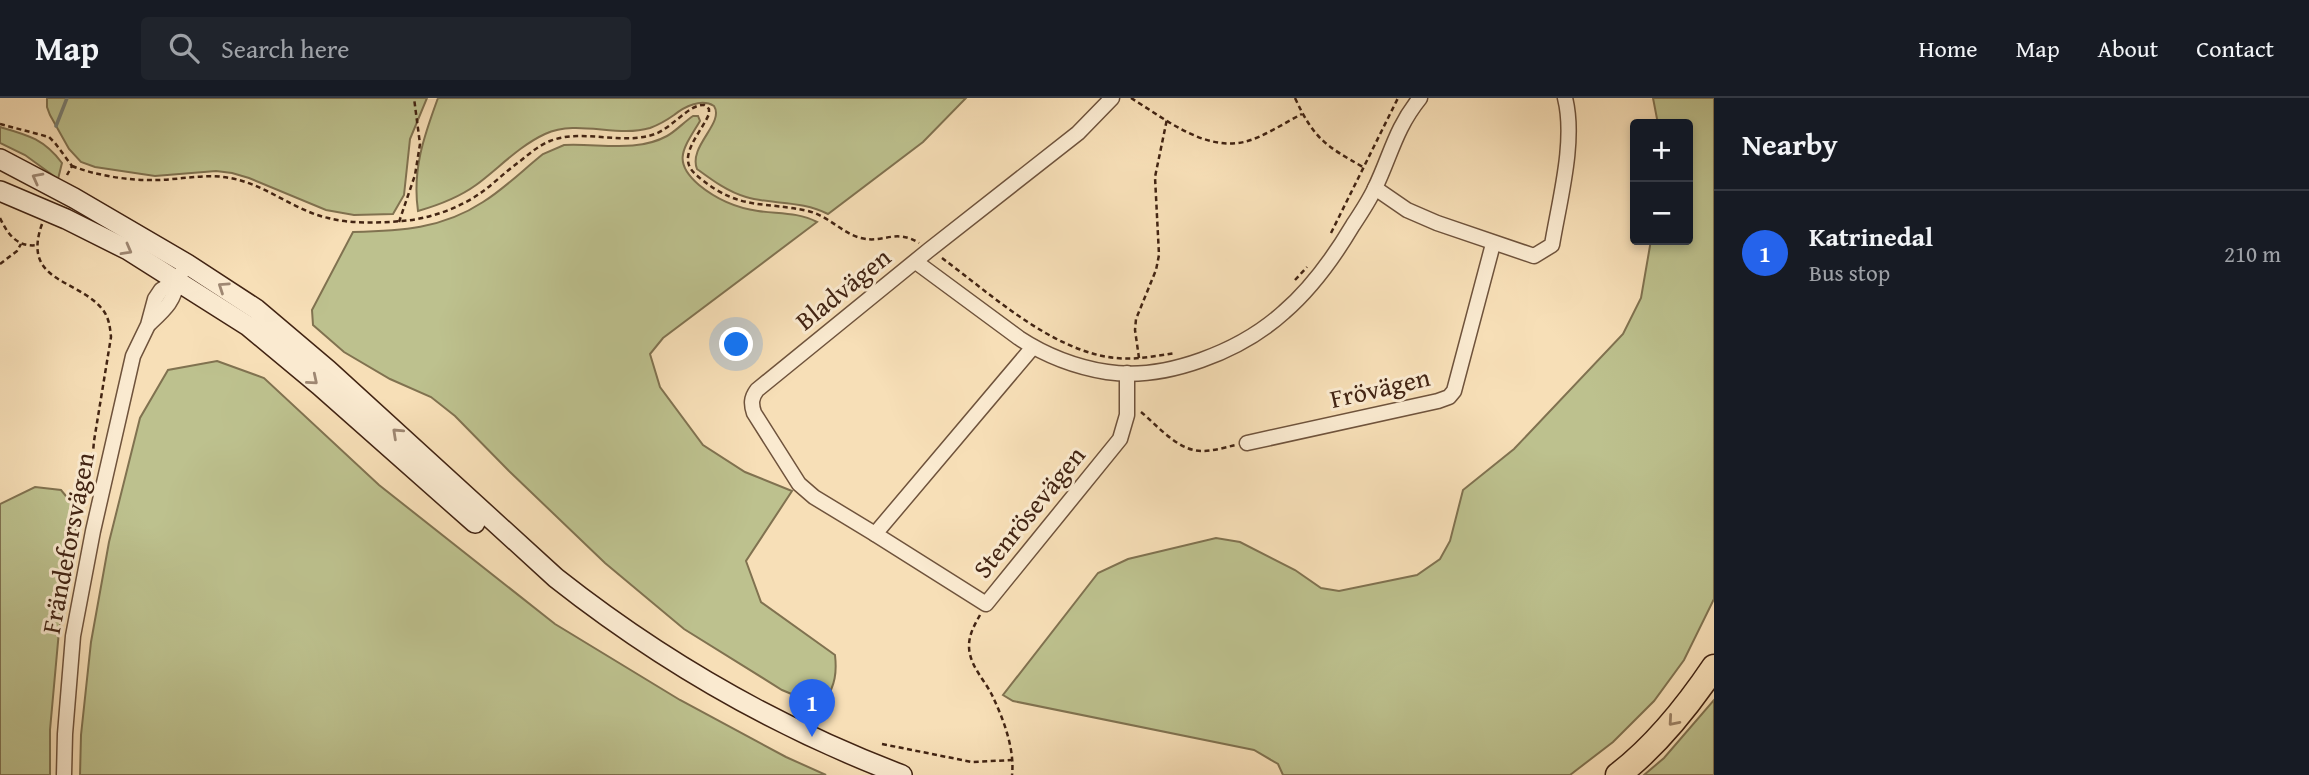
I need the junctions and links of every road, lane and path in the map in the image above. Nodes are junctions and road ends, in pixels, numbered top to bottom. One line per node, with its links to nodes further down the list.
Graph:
1 (414, 98): 19 (path)
2 (1112, 98): 24 (street, Bladvägen)
3 (1131, 98): 9 (path)
4 (1295, 98): 8 (path)
5 (1398, 98): 13 (path)
6 (1420, 98): 15 (street)
7 (1565, 98): 22 (street)
8 (1303, 114): 9 (path); 13 (path)
9 (1167, 119): 32 (path)
10 (0, 124): 12 (path)
11 (0, 159): 28 (main road, one-way to 11)
12 (72, 166): 14 (path); 19 (path)
13 (1363, 167): 20 (path)
14 (63, 183)
15 (1375, 188): 22 (street); 32 (street)
16 (0, 191): 28 (main road, one-way to 28)
17 (0, 218): 21 (path)
18 (43, 222): 23 (path)
19 (399, 222): 24 (path)
20 (1330, 235)
21 (21, 244): 23 (path); 27 (path)
22 (1493, 244): 34 (street, Frövägen)
23 (38, 245): 35 (path)
24 (929, 250): 26 (street, Bladvägen); 32 (path)
25 (1314, 259): 29 (path)
26 (916, 262): 30 (street); 36 (street, Bladvägen)
27 (0, 264)
28 (182, 272): 41 (street, Frändeforsvägen); 42 (main road)
29 (1294, 282)
30 (1033, 347): 32 (street); 36 (street)
31 (1178, 352): 32 (path)
32 (1135, 368): 33 (street, Stenrösevägen)
33 (1128, 402): 34 (path); 37 (street, Stenrösevägen)
34 (1247, 443)
35 (91, 478)
36 (875, 534): 37 (street, Stenrösevägen)
37 (986, 604): 40 (path)
38 (1714, 667): 44 (highway, one-way to 44)
39 (882, 744): 40 (path)
40 (1012, 760): 43 (path)
41 (64, 775)
42 (902, 775)
43 (1012, 775)
44 (1618, 775)

